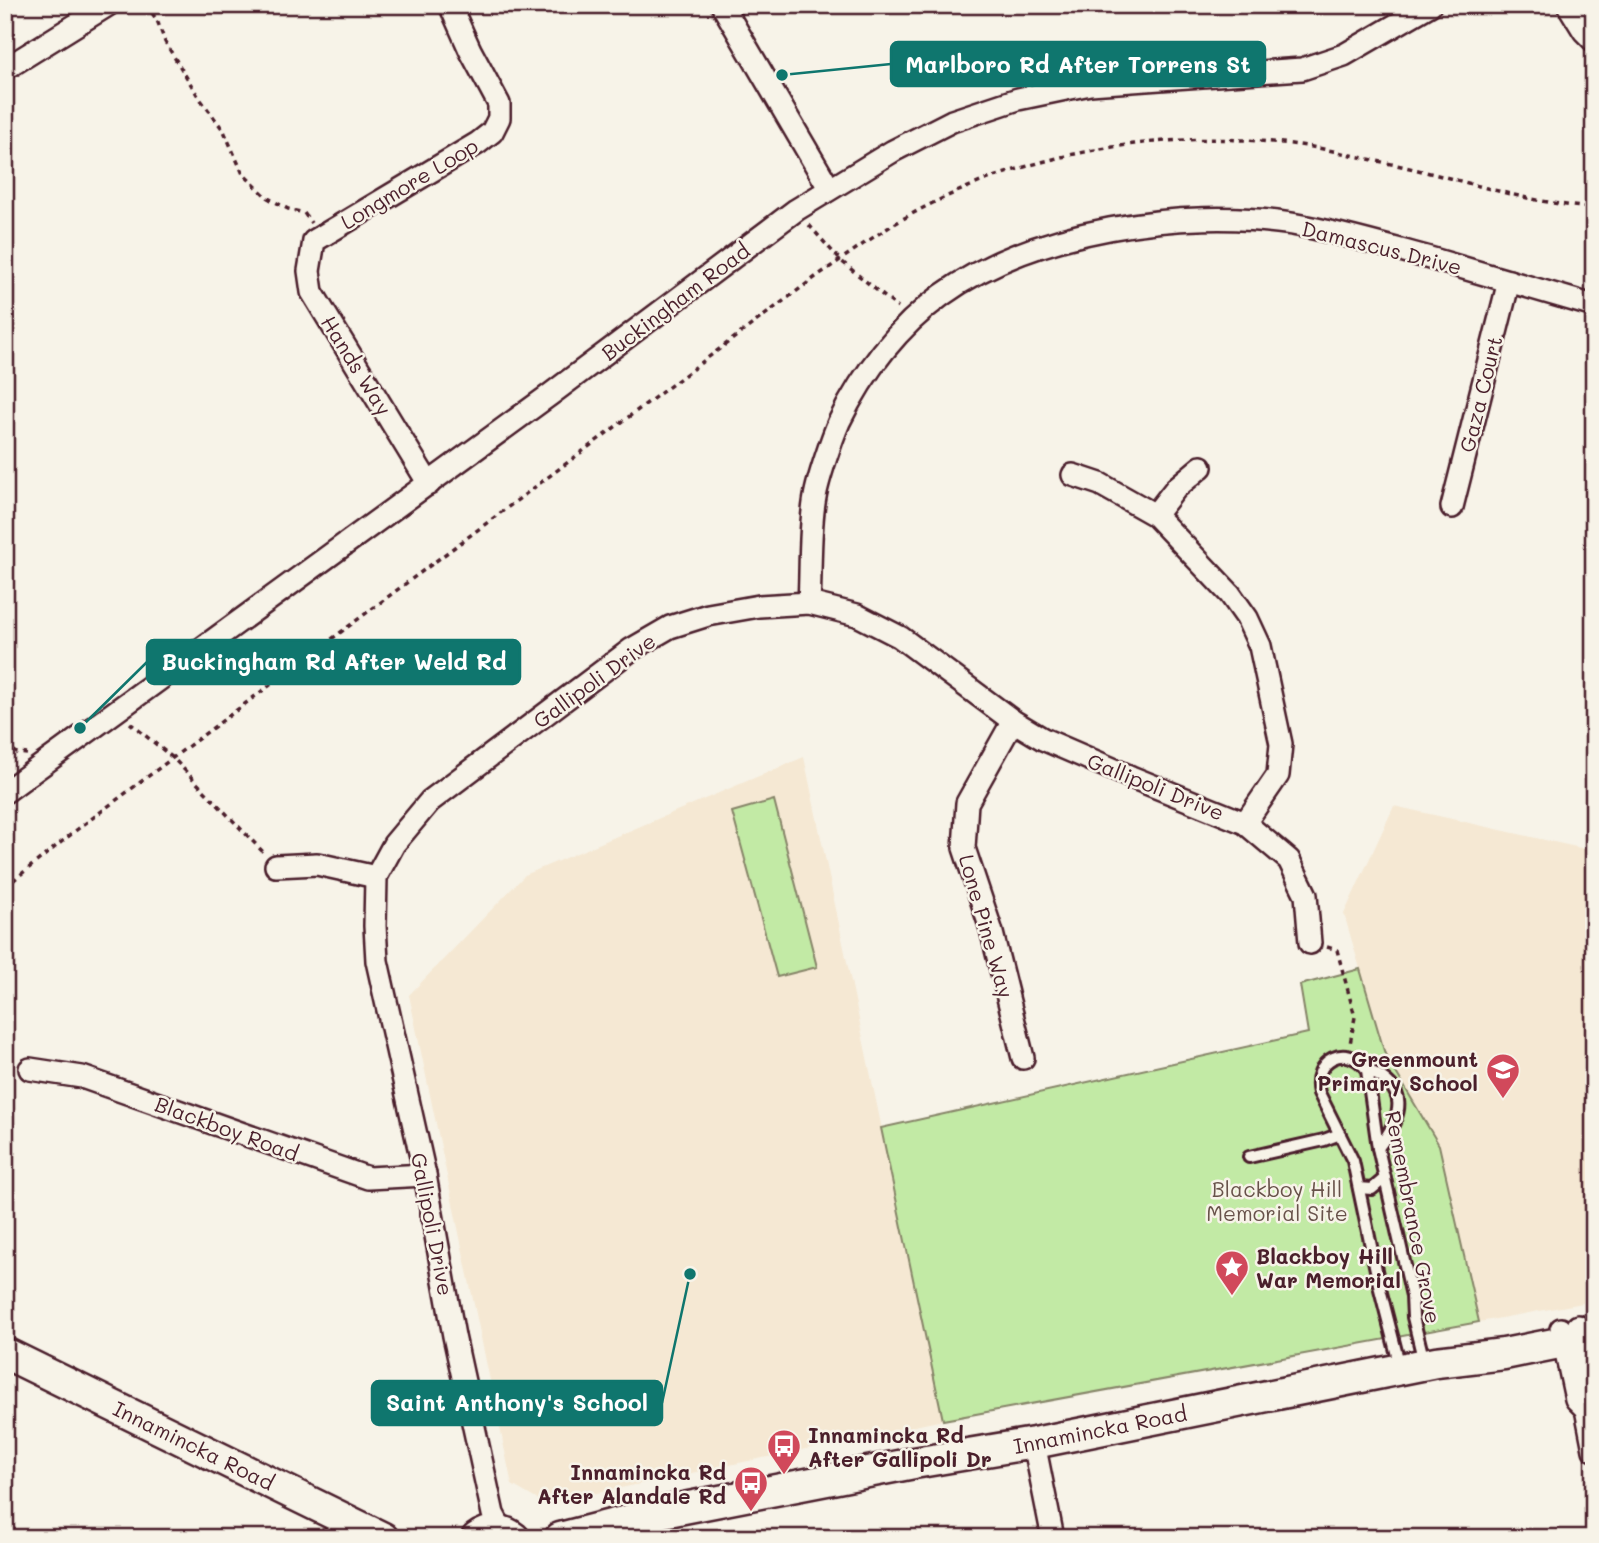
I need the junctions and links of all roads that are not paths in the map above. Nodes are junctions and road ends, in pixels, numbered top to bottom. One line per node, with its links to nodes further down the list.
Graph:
1 (108, 5): 7 (street)
2 (450, 5): 9 (street, Longmore Loop)
3 (722, 5): 8 (street)
4 (1430, 5): 8 (street, Buckingham Road)
5 (1568, 5): 6 (street)
6 (1594, 41)
7 (5, 69)
8 (829, 188): 14 (street, Buckingham Road)
9 (314, 229): 14 (street, Hands Way)
10 (1509, 281): 11 (street, Damascus Drive); 15 (street, Gaza Court); 17 (street, Damascus Drive)
11 (1594, 306)
12 (1201, 467): 16 (street)
13 (1073, 475): 16 (street)
14 (429, 484): 19 (street, Buckingham Road)
15 (1452, 508)
16 (1155, 515): 20 (street)
17 (809, 603): 18 (street, Gallipoli Drive); 22 (street, Gallipoli Drive)
18 (1013, 721): 20 (street, Gallipoli Drive); 24 (street, Lone Pine Way)
19 (8, 783)
20 (1245, 822): 23 (street, Gallipoli Drive)
21 (276, 866): 22 (street)
22 (376, 877): 30 (street, Gallipoli Drive)
23 (1310, 943)
24 (1023, 1058)
25 (30, 1069): 30 (street, Blackboy Road)
26 (1367, 1070): 27 (lane, Remembrance Grove); 28 (lane, Remembrance Grove); 28 (lane)
27 (1340, 1134): 29 (lane); 32 (lane, Remembrance Grove)
28 (1378, 1148): 31 (lane, Remembrance Grove)
29 (1249, 1157)
30 (425, 1175): 39 (street, Gallipoli Drive)
31 (1385, 1178): 32 (lane); 35 (lane, Remembrance Grove)
32 (1359, 1188): 35 (lane, Remembrance Grove)
33 (1578, 1332): 35 (main road, Innamincka Road); 37 (street)
34 (5, 1353): 40 (main road, Innamincka Road)
35 (1420, 1365): 36 (main road, Innamincka Road)
36 (1034, 1443): 38 (main road, Innamincka Road); 42 (street)
37 (1594, 1450)
38 (589, 1532): 41 (main road, Innamincka Road)
39 (493, 1536)
40 (383, 1538)
41 (559, 1538)
42 (1053, 1538)

